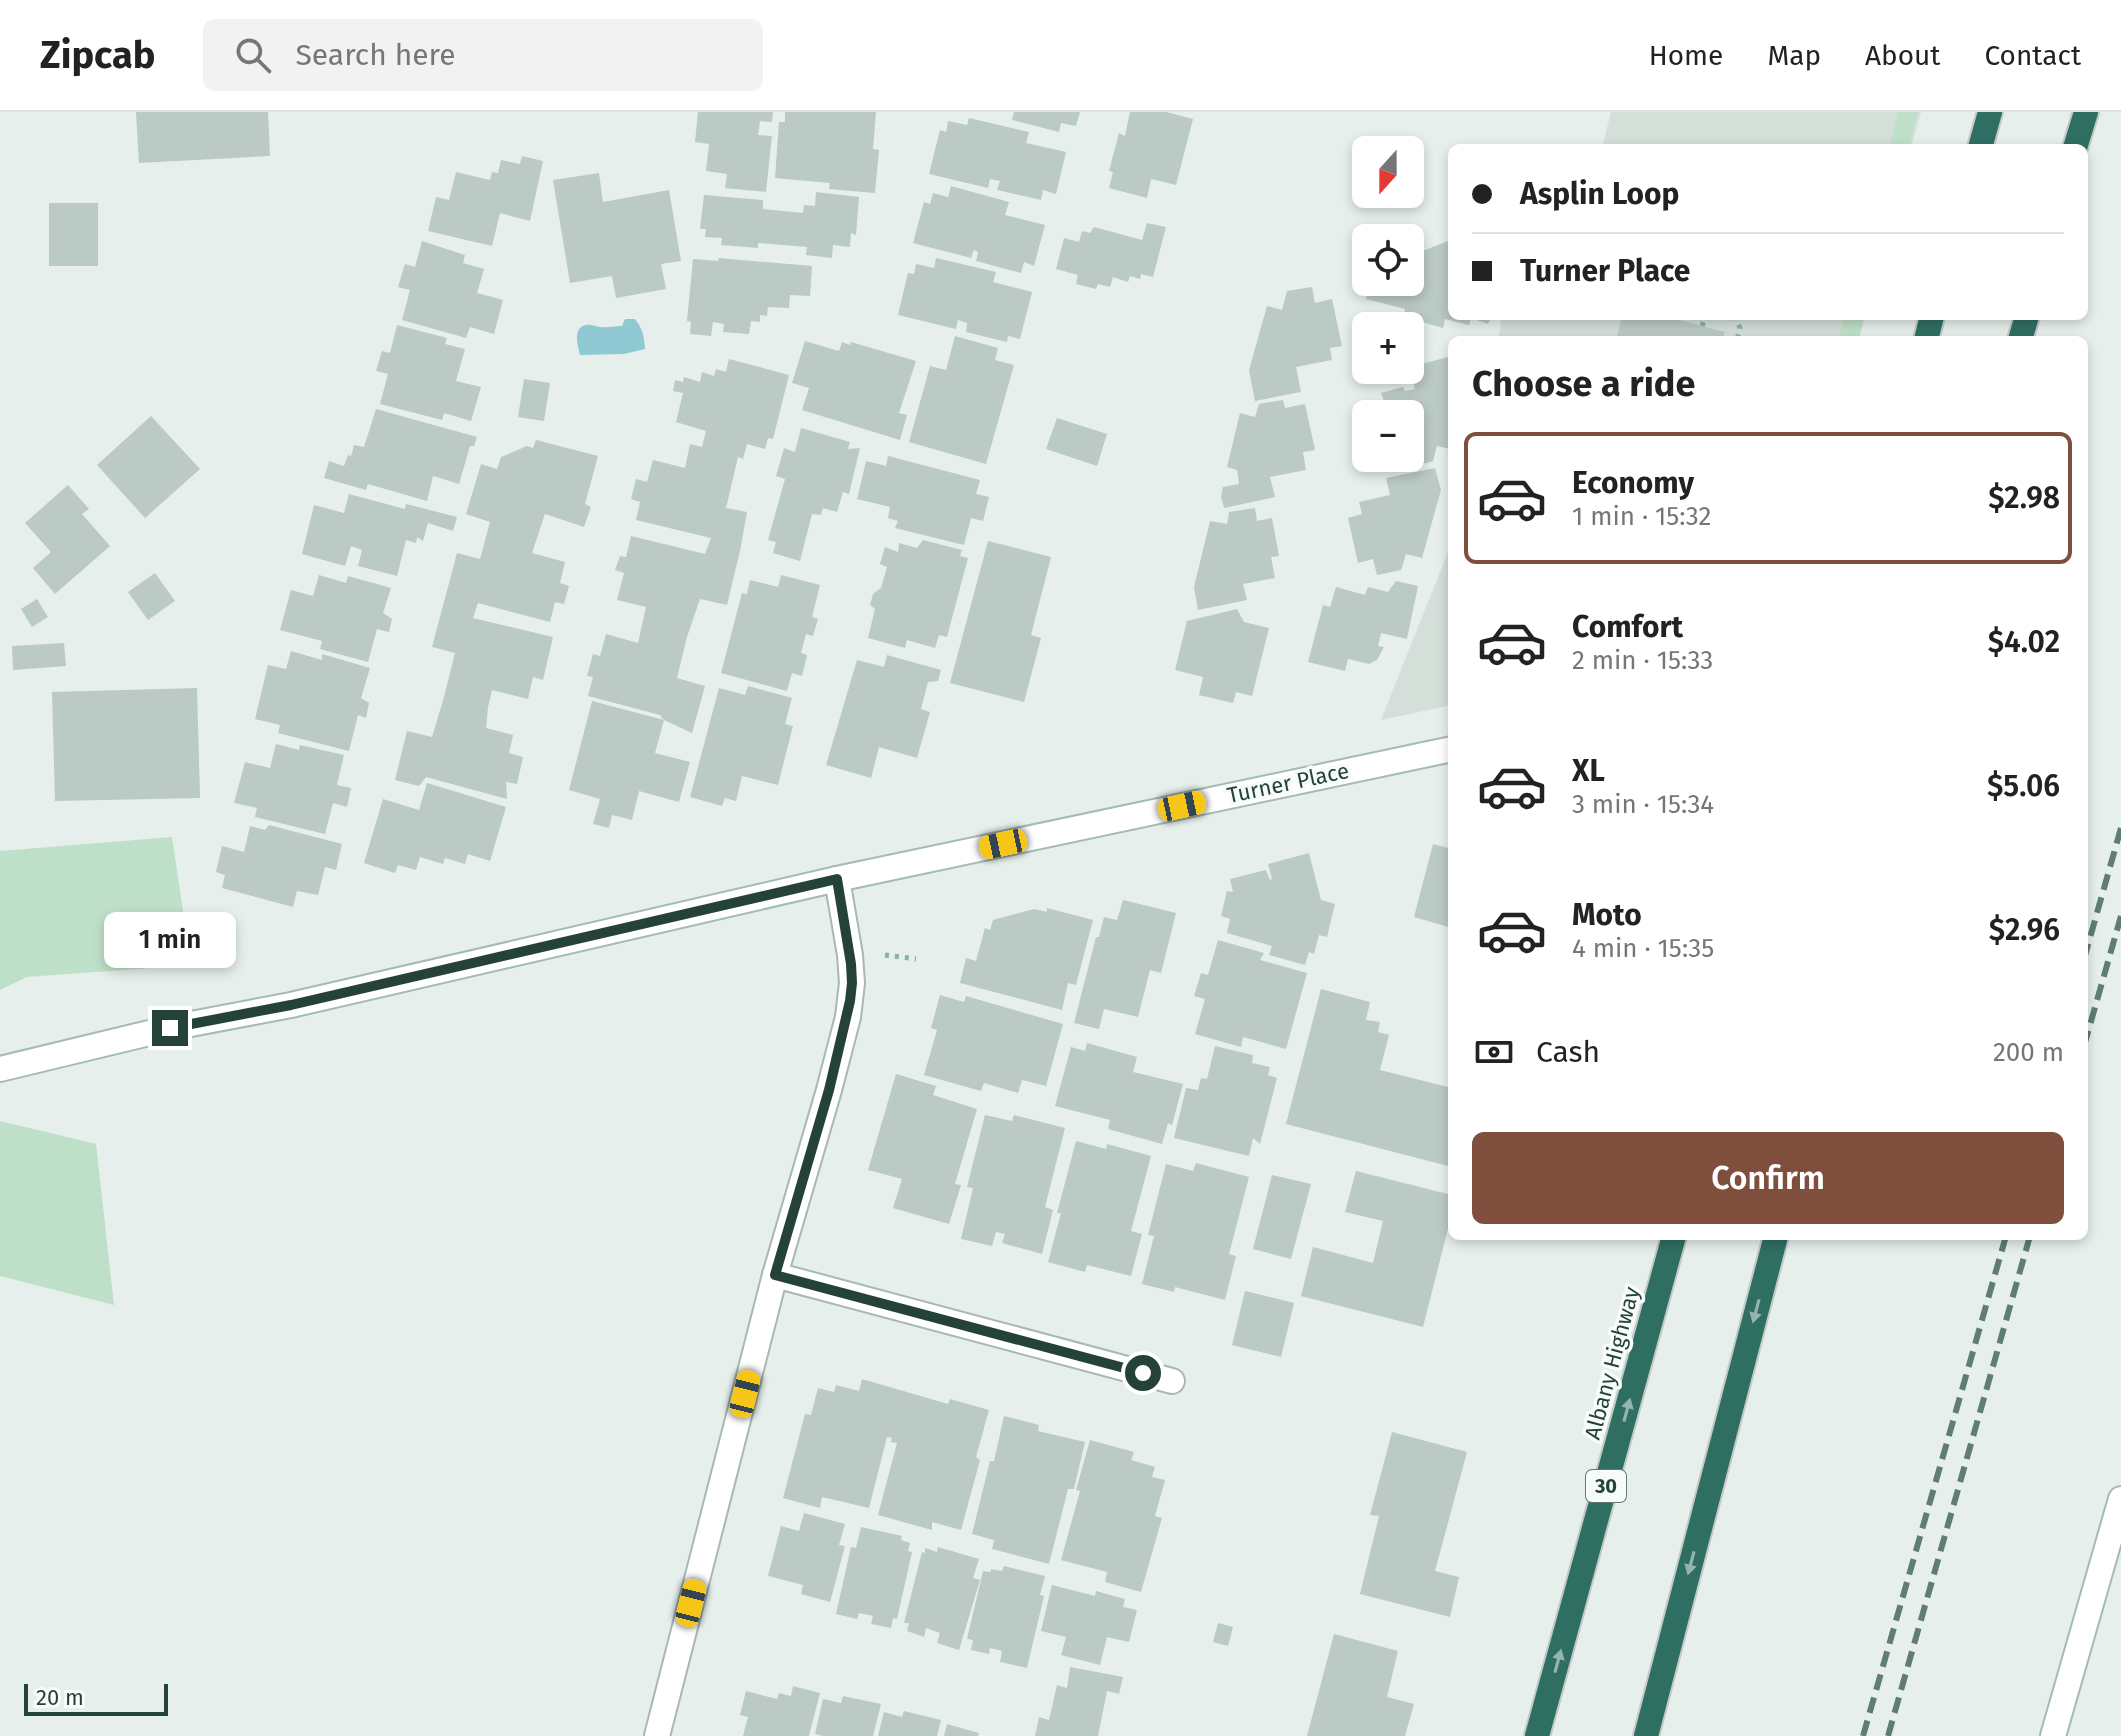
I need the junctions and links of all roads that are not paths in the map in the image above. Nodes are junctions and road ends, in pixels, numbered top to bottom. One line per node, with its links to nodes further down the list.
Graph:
1 (1990, 112): 3 (highway)
2 (2086, 112): 4 (highway)
3 (1981, 144)
4 (2076, 144)
5 (1448, 750): 6 (street, Turner Place)
6 (837, 879): 7 (street, Turner Place); 10 (street)
7 (0, 1069)
8 (1673, 1240): 14 (highway, Albany Highway / 30, one-way to 8)
9 (1775, 1240): 15 (highway, one-way to 15)
10 (775, 1275): 11 (street); 13 (street)
11 (1172, 1381)
12 (2121, 1499): 16 (street)
13 (657, 1736)
14 (1537, 1736)
15 (1646, 1736)
16 (2053, 1736)

